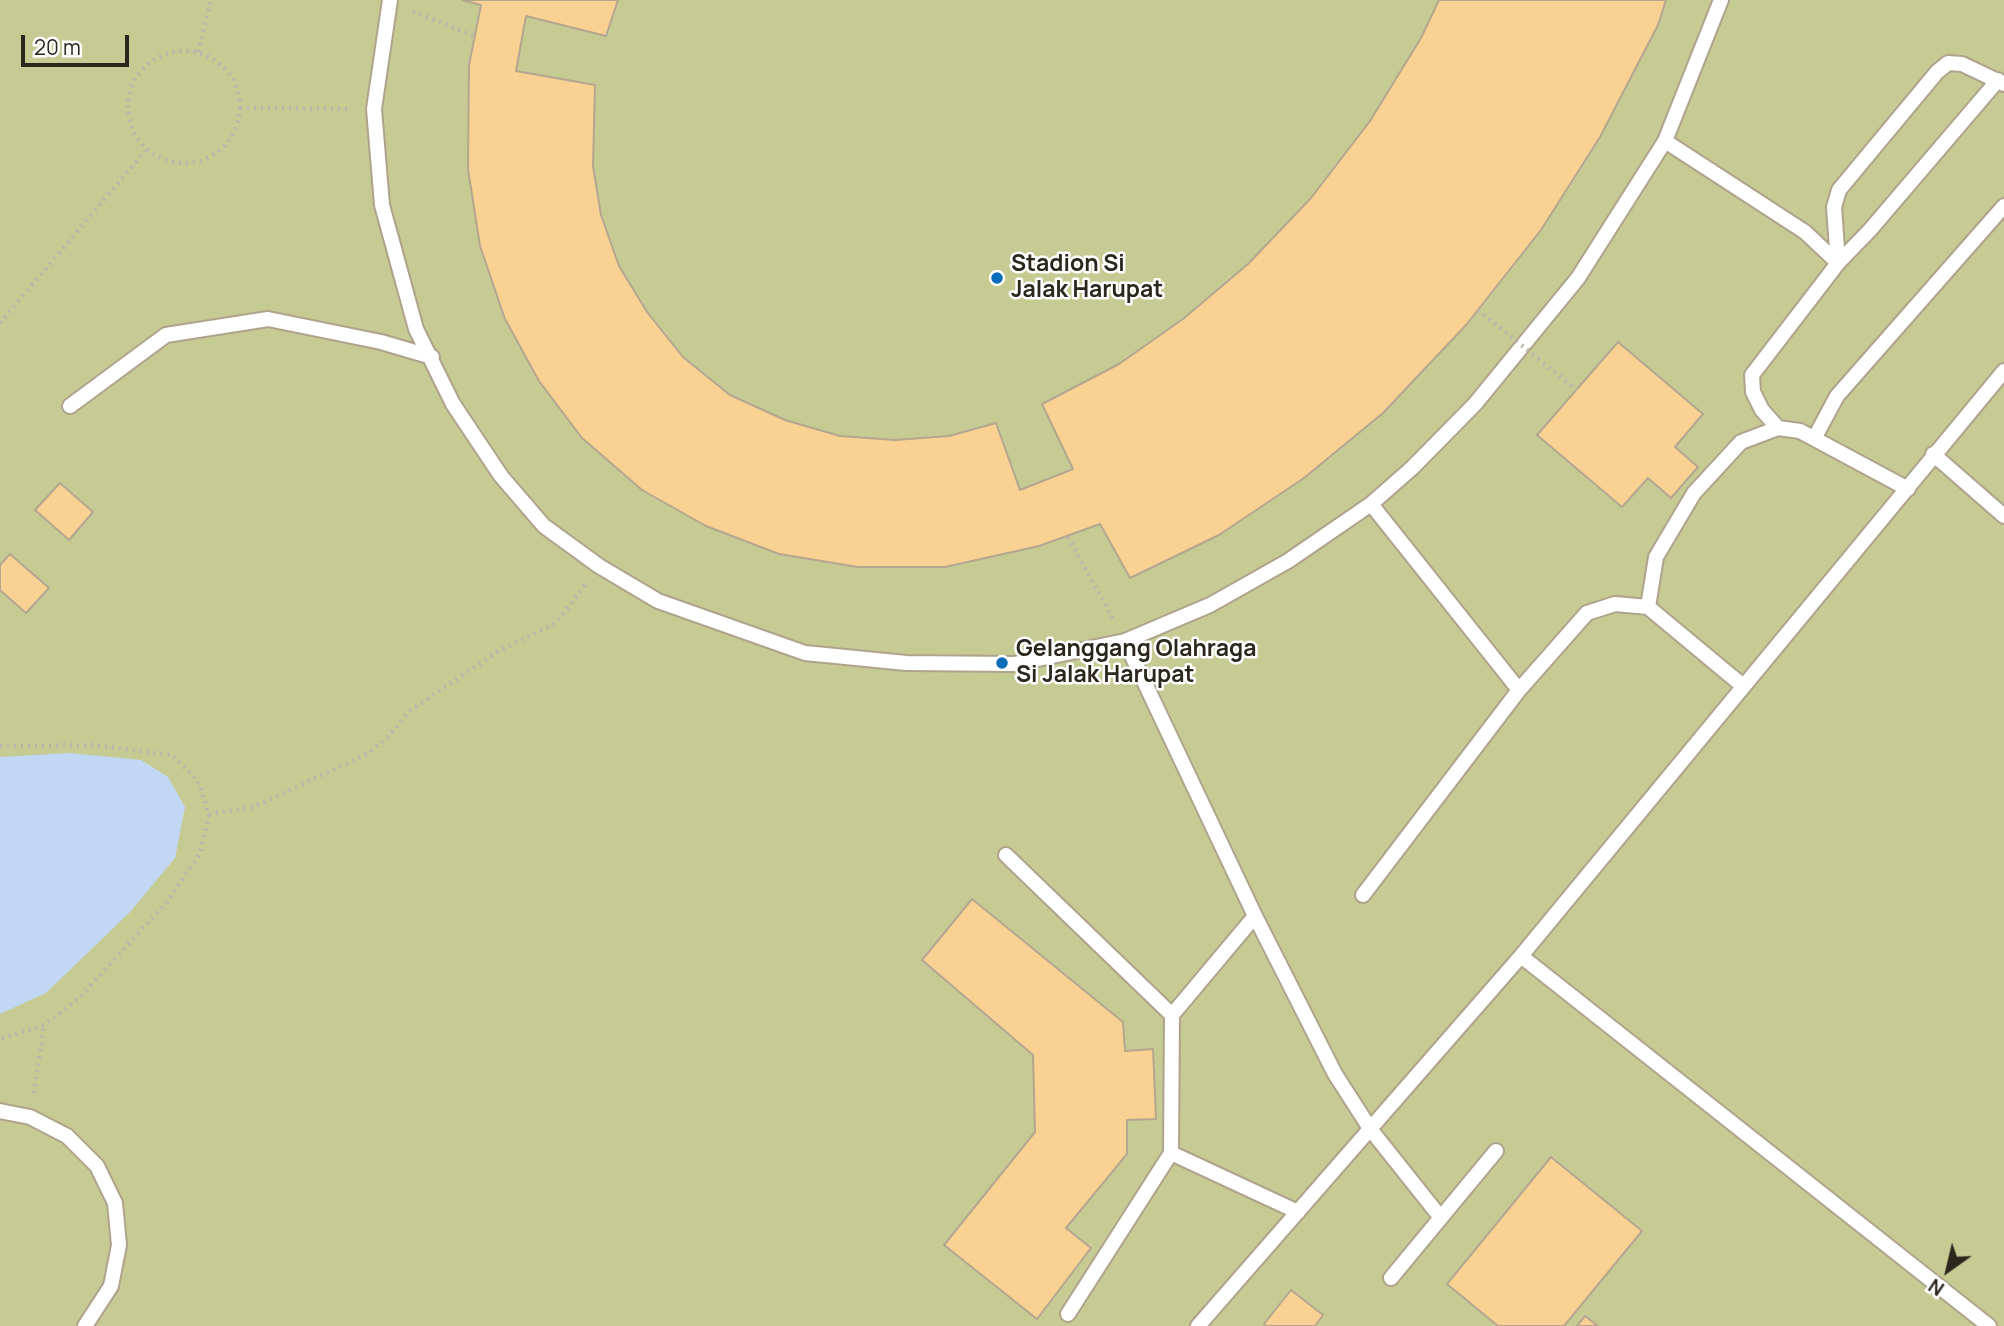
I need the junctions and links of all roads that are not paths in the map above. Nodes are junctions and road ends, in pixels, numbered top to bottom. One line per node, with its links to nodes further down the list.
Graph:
1 (388, 0): 7 (lane)
2 (1721, 0): 4 (lane)
3 (2001, 82): 6 (lane); 6 (lane)
4 (1665, 141): 6 (lane); 14 (lane)
5 (2004, 206): 11 (lane)
6 (1838, 263): 10 (lane)
7 (432, 357): 9 (lane); 17 (lane)
8 (2004, 371): 12 (lane)
9 (70, 406)
10 (1778, 428): 11 (lane); 16 (lane)
11 (1815, 438): 13 (lane)
12 (1933, 454): 13 (lane); 15 (lane)
13 (1909, 489): 18 (lane)
14 (1371, 504): 17 (lane); 19 (lane)
15 (2004, 516)
16 (1648, 607): 18 (lane); 19 (lane)
17 (1125, 641): 22 (lane)
18 (1743, 687): 23 (lane)
19 (1519, 691): 21 (lane)
20 (1006, 855): 24 (lane)
21 (1363, 895)
22 (1255, 916): 24 (lane); 26 (lane)
23 (1521, 956): 26 (lane); 35 (lane)
24 (1172, 1015): 28 (lane)
25 (0, 1111): 33 (lane)
26 (1371, 1130): 29 (lane); 30 (lane)
27 (1496, 1151): 30 (lane)
28 (1171, 1153): 29 (lane); 32 (lane)
29 (1298, 1212): 34 (lane)
30 (1441, 1218): 31 (lane)
31 (1391, 1278)
32 (1068, 1314)
33 (90, 1324)
34 (1199, 1326)
35 (1989, 1326)

